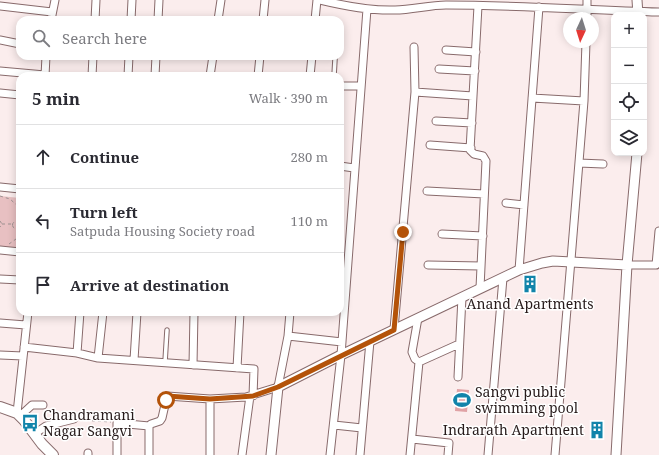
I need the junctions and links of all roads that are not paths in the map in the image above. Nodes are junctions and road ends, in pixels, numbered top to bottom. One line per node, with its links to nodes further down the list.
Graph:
1 (55, 0): 16 (street)
2 (96, 0): 23 (street)
3 (132, 0): 24 (street)
4 (159, 0): 25 (street)
5 (221, 0): 26 (street)
6 (265, 0): 27 (street)
7 (317, 0): 28 (street)
8 (320, 0): 15 (street)
9 (587, 0): 14 (street)
10 (637, 0): 19 (street)
11 (0, 6): 16 (street)
12 (478, 6): 13 (street); 15 (street); 34 (street)
13 (539, 7): 14 (street); 61 (street)
14 (587, 8): 17 (street); 18 (street)
15 (367, 9): 56 (street)
16 (52, 12): 22 (street)
17 (587, 12)
18 (628, 12)
19 (638, 12)
20 (659, 12): 21 (street)
21 (647, 13)
22 (52, 16)
23 (95, 16)
24 (131, 16)
25 (158, 16)
26 (219, 16)
27 (263, 16)
28 (315, 16)
29 (0, 40): 30 (street)
30 (16, 43)
31 (414, 47): 57 (street)
32 (586, 48): 62 (street)
33 (446, 50): 34 (street)
34 (476, 52): 45 (street)
35 (46, 60): 46 (street)
36 (93, 60): 47 (street)
37 (129, 60): 48 (street)
38 (156, 60): 49 (street)
39 (212, 60): 50 (street)
40 (260, 60): 51 (street)
41 (312, 60): 52 (street)
42 (335, 60): 53 (lane)
43 (439, 69): 45 (street)
44 (0, 71): 54 (street)
45 (475, 71): 60 (street)
46 (45, 72)
47 (92, 72)
48 (128, 72)
49 (155, 72)
50 (211, 72)
51 (258, 72)
52 (310, 72)
53 (334, 72)
54 (16, 73)
55 (344, 86): 56 (street)
56 (361, 86): 71 (street)
57 (415, 92): 60 (street); 107 (street)
58 (0, 93): 59 (street)
59 (16, 95)
60 (473, 96): 64 (street)
61 (532, 98): 62 (street); 77 (street)
62 (584, 101): 68 (street)
63 (436, 121): 64 (street)
64 (472, 123): 66 (street)
65 (430, 145): 66 (street)
66 (470, 148): 75 (street)
67 (637, 156): 85 (street)
68 (579, 163): 69 (street); 83 (street)
69 (603, 164)
70 (344, 167): 71 (street)
71 (354, 168): 94 (street)
72 (0, 187): 73 (street)
73 (16, 189)
74 (427, 191): 75 (street)
75 (484, 194): 80 (street)
76 (506, 204): 77 (street)
77 (524, 205): 88 (street)
78 (659, 231): 86 (street)
79 (442, 234): 80 (street)
80 (483, 236): 87 (street)
81 (3, 248): 82 (street)
82 (16, 251)
83 (571, 262): 85 (street); 88 (street); 147 (street)
84 (428, 265): 87 (street)
85 (627, 265): 86 (street); 148 (street)
86 (657, 265)
87 (481, 266): 92 (street)
88 (519, 270): 89 (street)
89 (503, 278): 92 (street); 146 (street)
90 (0, 279): 91 (street)
91 (16, 280)
92 (480, 288): 93 (street)
93 (462, 297): 103 (street); 111 (street)
94 (344, 313)
95 (27, 316): 105 (street)
96 (80, 316): 113 (street)
97 (103, 316): 117 (street)
98 (137, 316): 118 (street)
99 (194, 316): 121 (street)
100 (240, 316): 122 (street)
101 (290, 316): 108 (street)
102 (344, 316): 110 (street)
103 (418, 318): 107 (street); 120 (street)
104 (0, 323): 105 (street)
105 (26, 325): 112 (street)
106 (167, 330): 119 (lane)
107 (394, 330): 109 (street)
108 (288, 336): 110 (street); 124 (street)
109 (370, 341): 115 (street); 133 (street)
110 (342, 342): 115 (street)
111 (459, 344): 120 (street); 123 (street)
112 (24, 347): 113 (street); 116 (street)
113 (77, 353): 117 (street)
114 (0, 355): 116 (street)
115 (341, 355): 124 (street); 131 (street)
116 (23, 356): 129 (street)
117 (98, 358): 118 (street)
118 (134, 360): 119 (street)
119 (164, 362): 121 (street)
120 (419, 362): 135 (street)
121 (193, 365): 122 (street)
122 (237, 368): 125 (street)
123 (458, 377)
124 (278, 387): 125 (street); 141 (street)
125 (252, 396): 126 (street); 140 (street)
126 (210, 399): 132 (street); 139 (street)
127 (43, 404): 129 (street)
128 (0, 407): 129 (main road)
129 (18, 414): 134 (main road)
130 (74, 419): 134 (street)
131 (334, 425): 133 (street); 142 (street)
132 (149, 426): 137 (street); 138 (street)
133 (362, 428): 143 (street)
134 (34, 434): 136 (main road)
135 (412, 439): 144 (street); 145 (street)
136 (53, 455)
137 (117, 455)
138 (149, 455)
139 (210, 455)
140 (242, 455)
141 (271, 455)
142 (330, 455)
143 (360, 455)
144 (410, 455)
145 (448, 455)
146 (488, 455)
147 (555, 455)
148 (616, 455)

